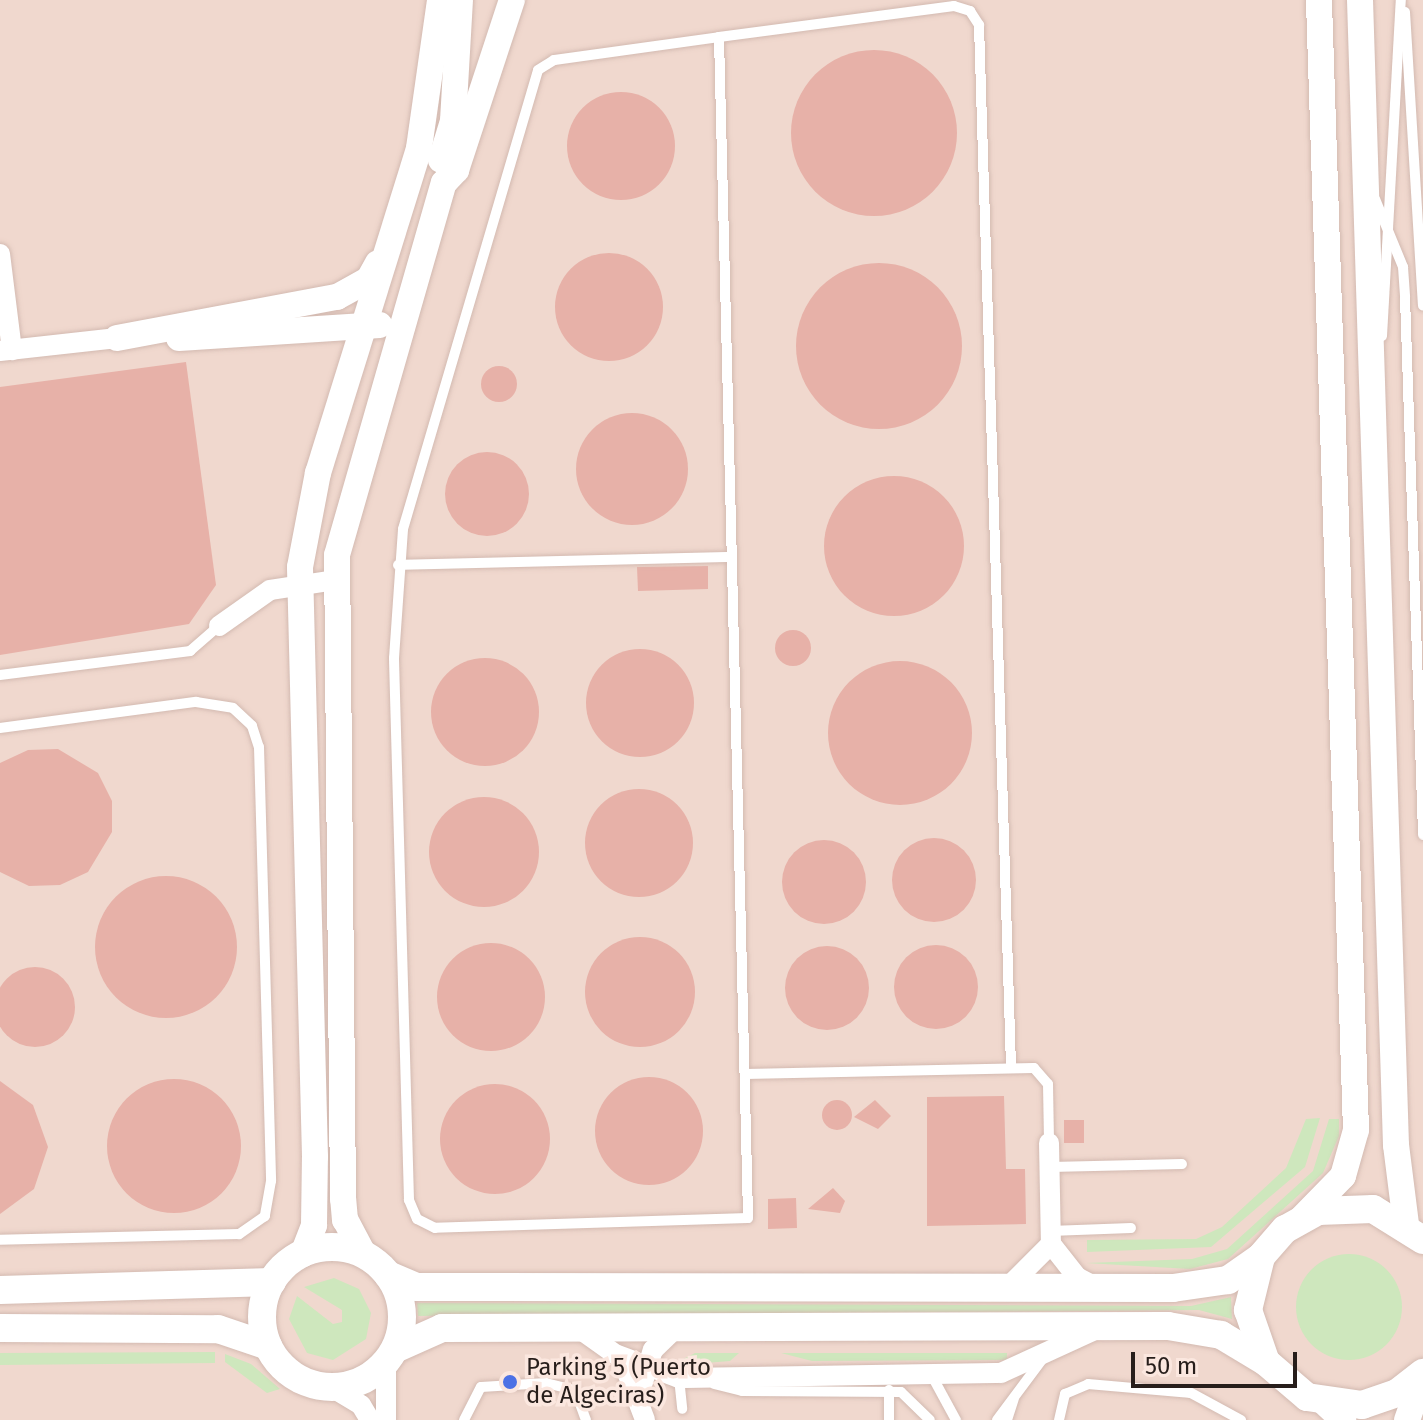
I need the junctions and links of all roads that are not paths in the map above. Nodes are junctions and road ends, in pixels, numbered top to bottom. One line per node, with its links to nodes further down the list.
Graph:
1 (440, 0): 10 (street)
2 (460, 0): 9 (street)
3 (476, 0): 9 (street)
4 (512, 0): 12 (street)
5 (1319, 0): 39 (street)
6 (1360, 0): 11 (street)
7 (1401, 0): 13 (lane); 16 (lane)
8 (719, 37): 24 (lane); 25 (lane); 34 (lane)
9 (456, 60): 10 (street); 12 (street)
10 (419, 148): 14 (street)
11 (1366, 180): 13 (lane); 23 (street)
12 (444, 183): 18 (street)
13 (1392, 235): 23 (lane); 29 (lane)
14 (390, 242): 17 (street); 18 (street)
15 (0, 254): 21 (street)
16 (1423, 305)
17 (279, 307): 18 (street); 20 (street)
18 (386, 318): 19 (street); 22 (street); 27 (street)
19 (264, 330): 20 (street); 22 (street)
20 (117, 338): 21 (street)
21 (6, 351)
22 (353, 359): 28 (street)
23 (1373, 409): 40 (street)
24 (732, 557): 25 (lane); 35 (lane)
25 (398, 565): 35 (lane)
26 (1423, 573): 29 (lane)
27 (336, 580): 28 (street); 45 (street)
28 (300, 582): 30 (street); 44 (street)
29 (1416, 593): 33 (lane)
30 (219, 626): 31 (lane)
31 (0, 675)
32 (0, 728): 43 (lane)
33 (1423, 835)
34 (1011, 1068): 35 (lane); 36 (lane)
35 (745, 1074)
36 (1049, 1143): 38 (street)
37 (1182, 1164): 38 (lane)
38 (1050, 1167): 42 (street)
39 (1301, 1219): 40 (main road); 46 (main road)
40 (1415, 1227)
41 (1131, 1228): 42 (lane)
42 (1051, 1238): 49 (street); 50 (street)
43 (0, 1240)
44 (303, 1254): 45 (main road); 48 (main road)
45 (364, 1255): 47 (main road)
46 (1261, 1257): 50 (main road); 60 (main road)
47 (388, 1275): 49 (main road); 57 (main road)
48 (272, 1282): 51 (main road); 56 (main road)
49 (1008, 1287): 50 (main road)
50 (1096, 1287)
51 (0, 1290)
52 (1122, 1326): 54 (main road); 59 (street); 60 (main road)
53 (0, 1328): 56 (main road)
54 (676, 1328): 55 (main road); 61 (street)
55 (576, 1329): 57 (main road); 58 (street)
56 (268, 1346): 67 (main road)
57 (390, 1355): 67 (main road); 73 (street)
58 (618, 1355): 61 (street); 69 (street)
59 (1046, 1356): 62 (street); 66 (lane)
60 (1266, 1362): 71 (main road)
61 (647, 1370): 64 (street); 69 (street)
62 (931, 1374): 65 (street); 79 (lane)
63 (1423, 1374): 71 (main road); 84 (street)
64 (679, 1378): 65 (street); 70 (lane)
65 (701, 1379): 68 (lane)
66 (1022, 1382): 80 (lane); 81 (lane)
67 (331, 1387): 72 (street)
68 (889, 1390): 77 (lane); 78 (lane)
69 (637, 1396): 76 (street)
70 (682, 1409)
71 (1334, 1412)
72 (370, 1420)
73 (386, 1420)
74 (464, 1420): 75 (lane)
75 (586, 1420)
76 (645, 1420)
77 (889, 1420)
78 (930, 1420)
79 (956, 1420)
80 (997, 1420)
81 (1007, 1420)
82 (1059, 1420): 83 (lane)
83 (1241, 1420)
84 (1407, 1420)

